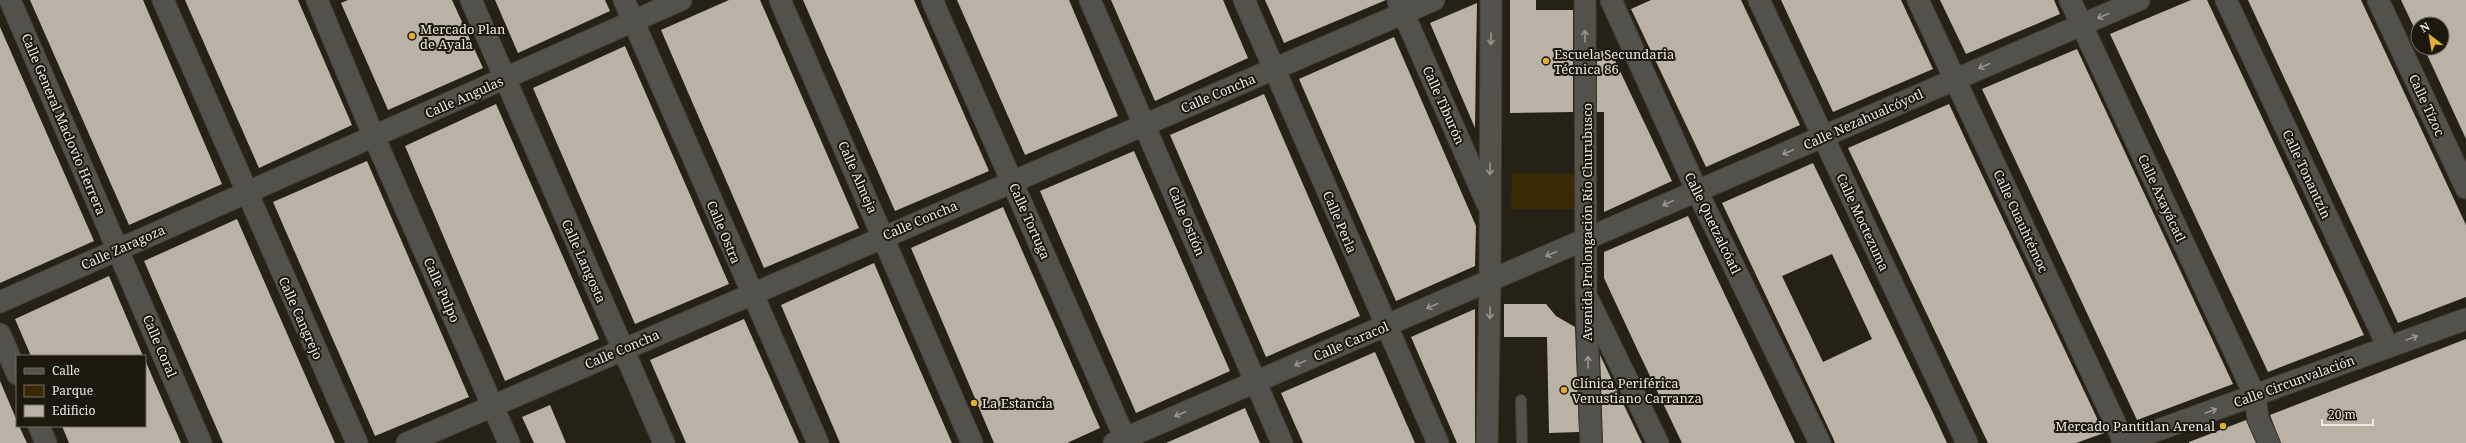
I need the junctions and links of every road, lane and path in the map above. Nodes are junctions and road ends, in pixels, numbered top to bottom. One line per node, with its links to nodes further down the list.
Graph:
1 (10, 0): 37 (street, Calle General Maclovio Herrera)
2 (163, 0): 33 (street, Calle Cangrejo)
3 (317, 0): 28 (street, Calle Pulpo)
4 (471, 0): 26 (street, Calle Langosta)
5 (624, 0): 22 (street, Calle Ostra)
6 (681, 0): 22 (street, Calle Angulas)
7 (780, 0): 35 (street, Calle Almeja)
8 (932, 0): 30 (street, Calle Tortuga)
9 (1090, 0): 27 (street, Calle Ostión)
10 (1244, 0): 24 (street, Calle Perla)
11 (1434, 0): 21 (street, Calle Concha)
12 (1491, 0): 34 (street, one-way to 34)
13 (1585, 0): 36 (street, Avenida Prolongación Río Churubusco, one-way to 13)
14 (1611, 0): 32 (street, Calle Quetzalcóatl)
15 (1759, 0): 29 (street, Calle Moctezuma)
16 (1918, 0): 25 (street, Calle Cuauhtémoc)
17 (2070, 0): 23 (street, Calle Axayácatl)
18 (2139, 0): 23 (street, Calle Nezahualcóyotl, one-way to 23)
19 (2226, 0): 45 (street, Calle Tonantzín)
20 (2378, 0): 31 (street, Calle Tízoc)
21 (1401, 6): 24 (street, Calle Concha); 34 (street, Calle Tiburón)
22 (633, 21): 26 (street, Calle Angulas); 40 (street, Calle Ostra)
23 (2082, 26): 25 (street, Calle Nezahualcóyotl, one-way to 25); 49 (street, Calle Axayácatl)
24 (1274, 69): 27 (street, Calle Concha); 43 (street, Calle Perla)
25 (1955, 78): 29 (street, Calle Nezahualcóyotl); 54 (street, Calle Cuauhtémoc)
26 (504, 79): 28 (street, Calle Angulas); 46 (street, Calle Langosta)
27 (1145, 124): 30 (street, Calle Concha); 48 (street, Calle Ostión)
28 (374, 137): 33 (street, Calle Angulas); 51 (street, Calle Pulpo)
29 (1823, 137): 32 (street, Calle Nezahualcóyotl, one-way to 32); 70 (street, Calle Moctezuma)
30 (1012, 181): 35 (street, Calle Concha); 53 (street, Calle Tortuga)
31 (2466, 188)
32 (1697, 191): 36 (street, Calle Nezahualcóyotl, one-way to 36); 69 (street, Calle Quetzalcóatl)
33 (246, 194): 37 (street, Calle Zaragoza); 57 (street, Calle Cangrejo)
34 (1489, 209): 38 (street)
35 (883, 236): 40 (street, Calle Concha); 62 (street, Calle Almeja)
36 (1587, 239): 38 (street, Calle Caracol, one-way to 38); 39 (street, Avenida Prolongación Río Churubusco)
37 (118, 249): 41 (street, Calle Zaragoza); 56 (street, Calle Coral)
38 (1490, 280): 43 (street, Calle Caracol, one-way to 43); 65 (street, one-way to 65)
39 (1586, 293): 67 (street, Avenida Prolongación Río Churubusco, one-way to 39); 68 (street)
40 (751, 294): 46 (street, Calle Concha); 61 (street, Calle Ostra)
41 (0, 302)
42 (2466, 318): 45 (street, Calle Circunvalación, one-way to 42)
43 (1386, 326): 48 (street, Calle Caracol, one-way to 48); 64 (street, Calle Perla)
44 (0, 334): 47 (street)
45 (2388, 347): 49 (street, Calle Circunvalación)
46 (623, 348): 51 (street, Calle Concha); 60 (street, Calle Langosta)
47 (16, 372)
48 (1256, 382): 53 (street, Calle Caracol, one-way to 53); 63 (street, Calle Ostión)
49 (2255, 396): 54 (street, Calle Circunvalación, one-way to 49); 71 (street, Calle Axayácatl)
50 (1520, 400): 66 (lane)
51 (494, 406): 58 (street, Calle Concha); 59 (street, Calle Pulpo)
52 (39, 427): 55 (street)
53 (1122, 442)
54 (2123, 442)
55 (46, 443)
56 (201, 443)
57 (357, 443)
58 (407, 443)
59 (509, 443)
60 (664, 443)
61 (818, 443)
62 (972, 443)
63 (1282, 443)
64 (1438, 443)
65 (1487, 443)
66 (1522, 443)
67 (1591, 443)
68 (1658, 443)
69 (1820, 443)
70 (1967, 443)
71 (2270, 443)

